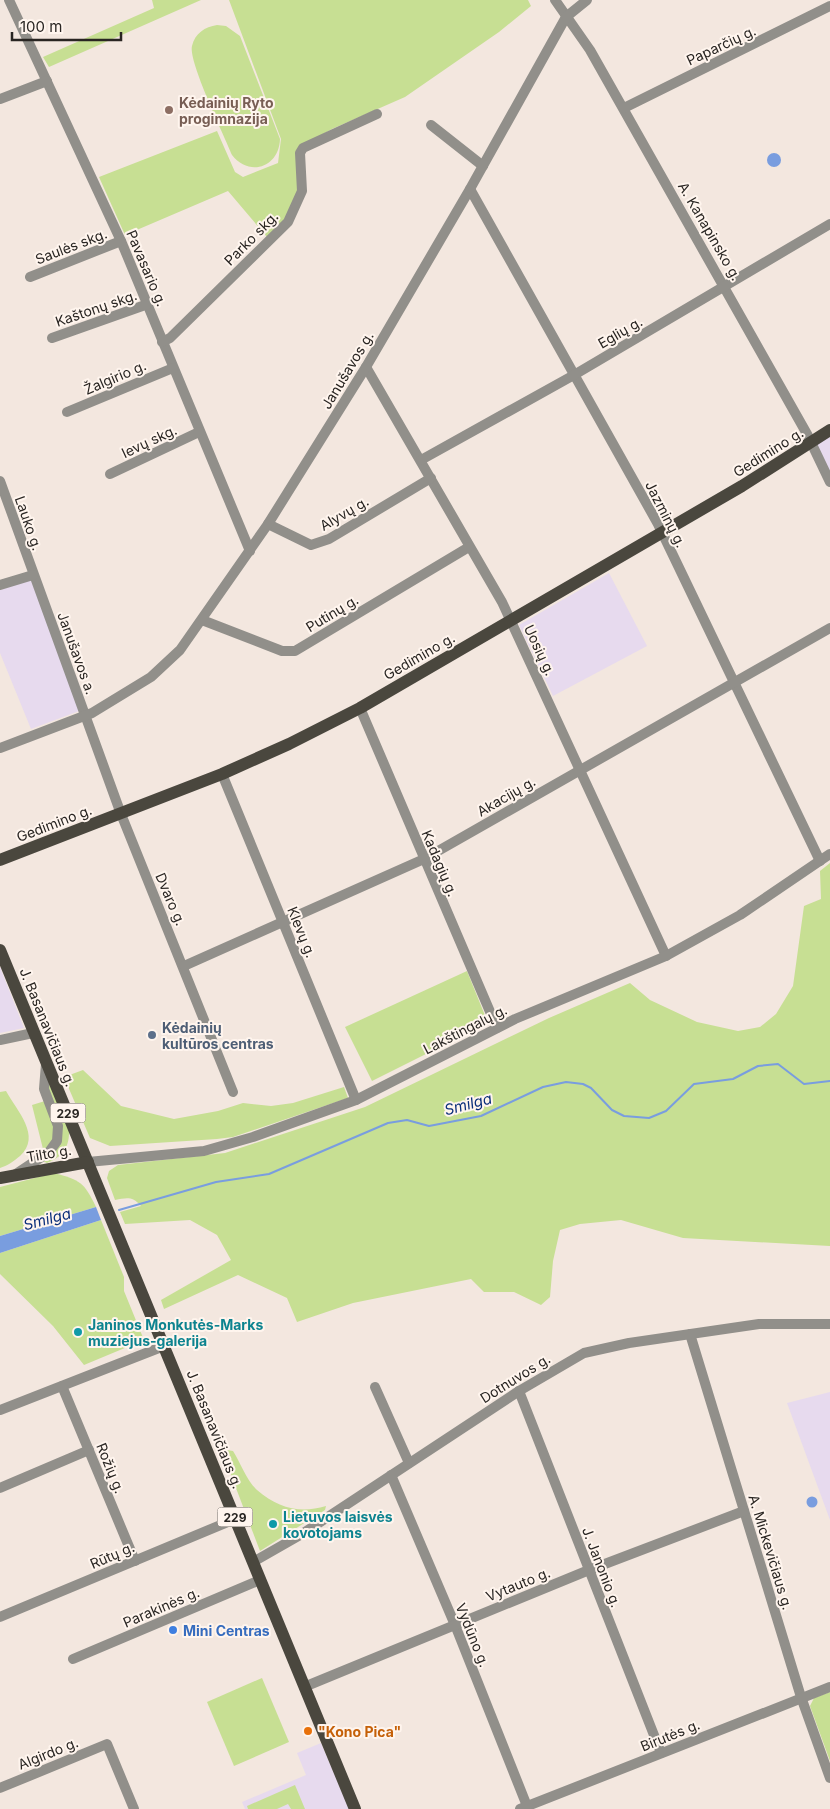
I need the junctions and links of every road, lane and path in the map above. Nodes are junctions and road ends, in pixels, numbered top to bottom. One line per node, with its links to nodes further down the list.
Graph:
1 (8, 0): 4 (street); 7 (street, Pavasario g.)
2 (555, 0): 6 (street, A. Kanapinsko g.)
3 (587, 0): 6 (street, Janušavos g.)
4 (0, 3)
5 (830, 6): 9 (street, Paparčių g.)
6 (566, 17): 9 (street, A. Kanapinsko g.); 12 (street, Janušavos g.)
7 (47, 81): 8 (street); 15 (street, Pavasario g.)
8 (0, 99)
9 (624, 108): 17 (street, A. Kanapinsko g.)
10 (377, 114): 20 (street, Parko skg.)
11 (431, 125): 12 (street)
12 (483, 166): 13 (street, Janušavos g.)
13 (470, 190): 21 (street, Janušavos g.); 23 (street, Jazminų g.)
14 (830, 224): 17 (street, Eglių g.)
15 (121, 242): 16 (street, Saulės skg.); 18 (street, Pavasario g.)
16 (30, 277)
17 (726, 287): 23 (street, Eglių g.); 27 (street, A. Kanapinsko g.)
18 (148, 304): 19 (street, Kaštonų skg.); 20 (street, Pavasario g.)
19 (52, 338)
20 (162, 342): 22 (street, Pavasario g.)
21 (366, 367): 28 (street, Uosių g.); 33 (street, Janušavos g.)
22 (173, 368): 24 (street, Žalgirio g.); 26 (street, Pavasario g.)
23 (574, 375): 28 (street, Eglių g.); 34 (street, Jazminų g.)
24 (68, 412)
25 (830, 430): 27 (main road, Gedimino g.)
26 (199, 432): 29 (street, Ievų skg.); 36 (street, Pavasario g.)
27 (810, 443): 32 (street, A. Kanapinsko g.); 34 (main road, Gedimino g.)
28 (421, 460): 30 (street, Uosių g.)
29 (110, 474)
30 (430, 478): 33 (street, Alyvų g.); 35 (street, Uosių g.)
31 (0, 481): 37 (street, Lauko g.)
32 (830, 482)
33 (268, 524): 36 (street, Janušavos g.)
34 (662, 532): 40 (main road, Gedimino g.); 42 (street, Jazminų g.)
35 (469, 547): 39 (street, Putinų g.); 40 (street, Uosių g.)
36 (250, 550): 39 (street, Janušavos g.)
37 (33, 575): 38 (street); 44 (street, Janušavos a.)
38 (0, 584)
39 (202, 620): 44 (street, Janušavos g.)
40 (511, 620): 43 (main road, Gedimino g.); 46 (street, Uosių g.)
41 (830, 628): 42 (street, Akacijų g.)
42 (734, 682): 46 (street, Akacijų g.); 52 (street, Jazminų g.)
43 (360, 708): 47 (main road, Gedimino g.); 50 (street, Kadagių g.)
44 (85, 716): 45 (street, Janušavos a.); 48 (street, Dvaro g.)
45 (0, 748)
46 (581, 770): 50 (street, Akacijų g.); 55 (street, Uosių g.)
47 (222, 774): 48 (main road, Gedimino g.); 53 (street, Klevų g.)
48 (121, 814): 51 (main road, Gedimino g.); 56 (street, Dvaro g.)
49 (830, 854): 52 (street, Lakštingalų g.)
50 (424, 859): 53 (street, Akacijų g.); 57 (street, Kadagių g.)
51 (0, 860)
52 (820, 861): 55 (street, Lakštingalų g.)
53 (284, 923): 56 (street, Akacijų g.); 62 (street, Klevų g.)
54 (0, 950): 58 (main road, J. Basanavičiaus g. / 229)
55 (666, 956): 57 (street, Lakštingalų g.)
56 (184, 966): 61 (street, Dvaro g.)
57 (497, 1028): 62 (street, Lakštingalų g.)
58 (33, 1033): 59 (street); 60 (main road, J. Basanavičiaus g. / 229)
59 (0, 1040)
60 (46, 1064): 63 (main road, J. Basanavičiaus g. / 229); 64 (street, Tilto g.)
61 (233, 1092)
62 (356, 1100): 63 (street, Lakštingalų g.)
63 (88, 1162): 64 (main road, Tilto g.); 68 (main road, J. Basanavičiaus g. / 229)
64 (16, 1174): 65 (main road, Tilto g.)
65 (0, 1178)
66 (830, 1324): 67 (street, Dotnuvos g.)
67 (690, 1334): 71 (street, Dotnuvos g.); 77 (street, A. Mickevičiaus g.)
68 (164, 1346): 69 (street); 78 (main road, J. Basanavičiaus g. / 229)
69 (62, 1386): 72 (street); 73 (street, Rožių g.)
70 (375, 1387): 74 (street)
71 (519, 1391): 74 (street, Dotnuvos g.); 81 (street, J. Janonio g.)
72 (0, 1410)
73 (89, 1450): 76 (street); 79 (street, Rožių g.)
74 (409, 1463): 75 (street, Dotnuvos g.)
75 (391, 1476): 80 (street, Dotnuvos g.); 84 (street, Vydūno g.)
76 (0, 1488)
77 (744, 1511): 81 (street, Vytauto g.); 88 (street, A. Mickevičiaus g.)
78 (236, 1519): 79 (street, Rūtų g.); 80 (main road, J. Basanavičiaus g. / 229)
79 (135, 1560): 83 (street, Rūtų g.)
80 (253, 1562): 82 (main road, J. Basanavičiaus g. / 229)
81 (588, 1570): 84 (street, Vytauto g.); 89 (street, J. Janonio g.)
82 (260, 1580): 85 (street, Parakinės g.); 86 (main road, J. Basanavičiaus g. / 229)
83 (0, 1617)
84 (454, 1625): 86 (street, Vytauto g.); 92 (street, Vydūno g.)
85 (73, 1659)
86 (304, 1687): 94 (main road, J. Basanavičiaus g. / 229)
87 (830, 1687): 88 (street, Birutės g.)
88 (801, 1697): 89 (street, Birutės g.); 90 (street, A. Mickevičiaus g.)
89 (660, 1753): 92 (street, Birutės g.)
90 (830, 1778)
91 (0, 1788): 93 (street, Algirdo g.)
92 (524, 1808)
93 (134, 1809)
94 (355, 1809)

